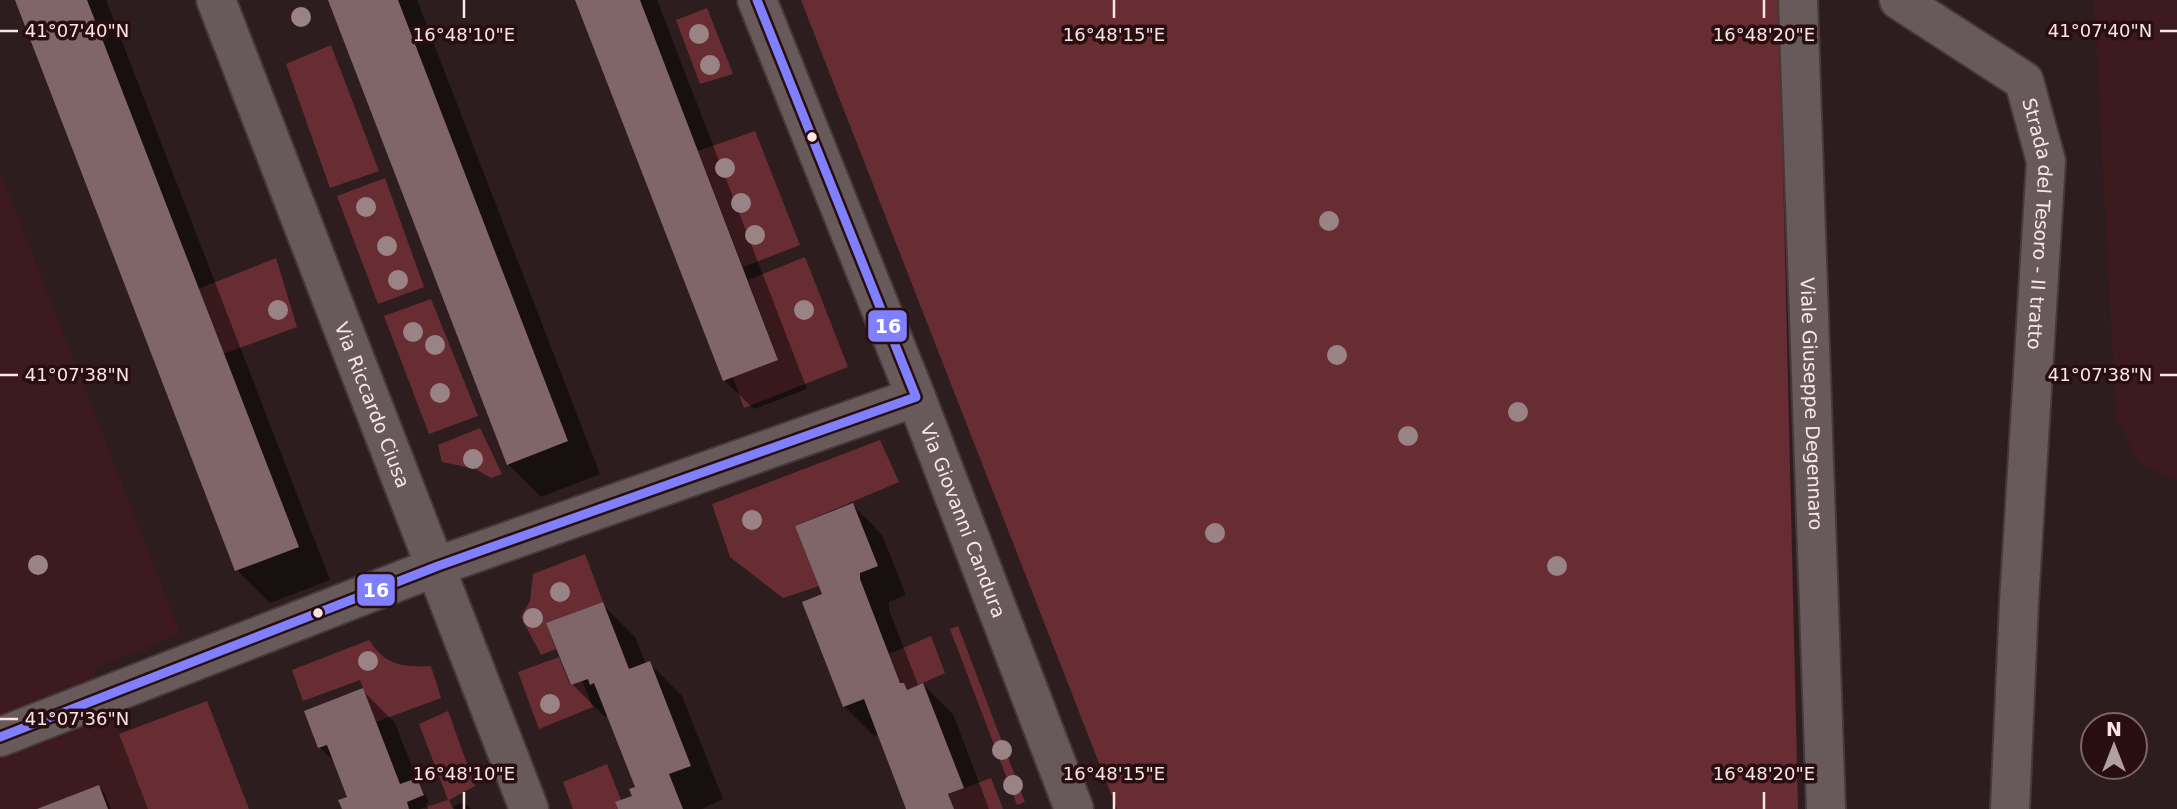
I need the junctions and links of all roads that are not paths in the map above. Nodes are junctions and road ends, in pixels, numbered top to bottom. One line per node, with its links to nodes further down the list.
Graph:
1 (216, 0): 6 (street, Via Riccardo Ciusa)
2 (757, 0): 5 (street, Via Giovanni Candura)
3 (1798, 0): 10 (street, Viale Giuseppe Degennaro)
4 (1899, 0): 11 (street, Strada del Tesoro - II tratto)
5 (916, 397): 6 (street); 9 (street, Via Giovanni Candura)
6 (438, 566): 7 (street); 8 (street, Via Riccardo Ciusa)
7 (0, 737)
8 (529, 809)
9 (1074, 809)
10 (1826, 809)
11 (2010, 809)

